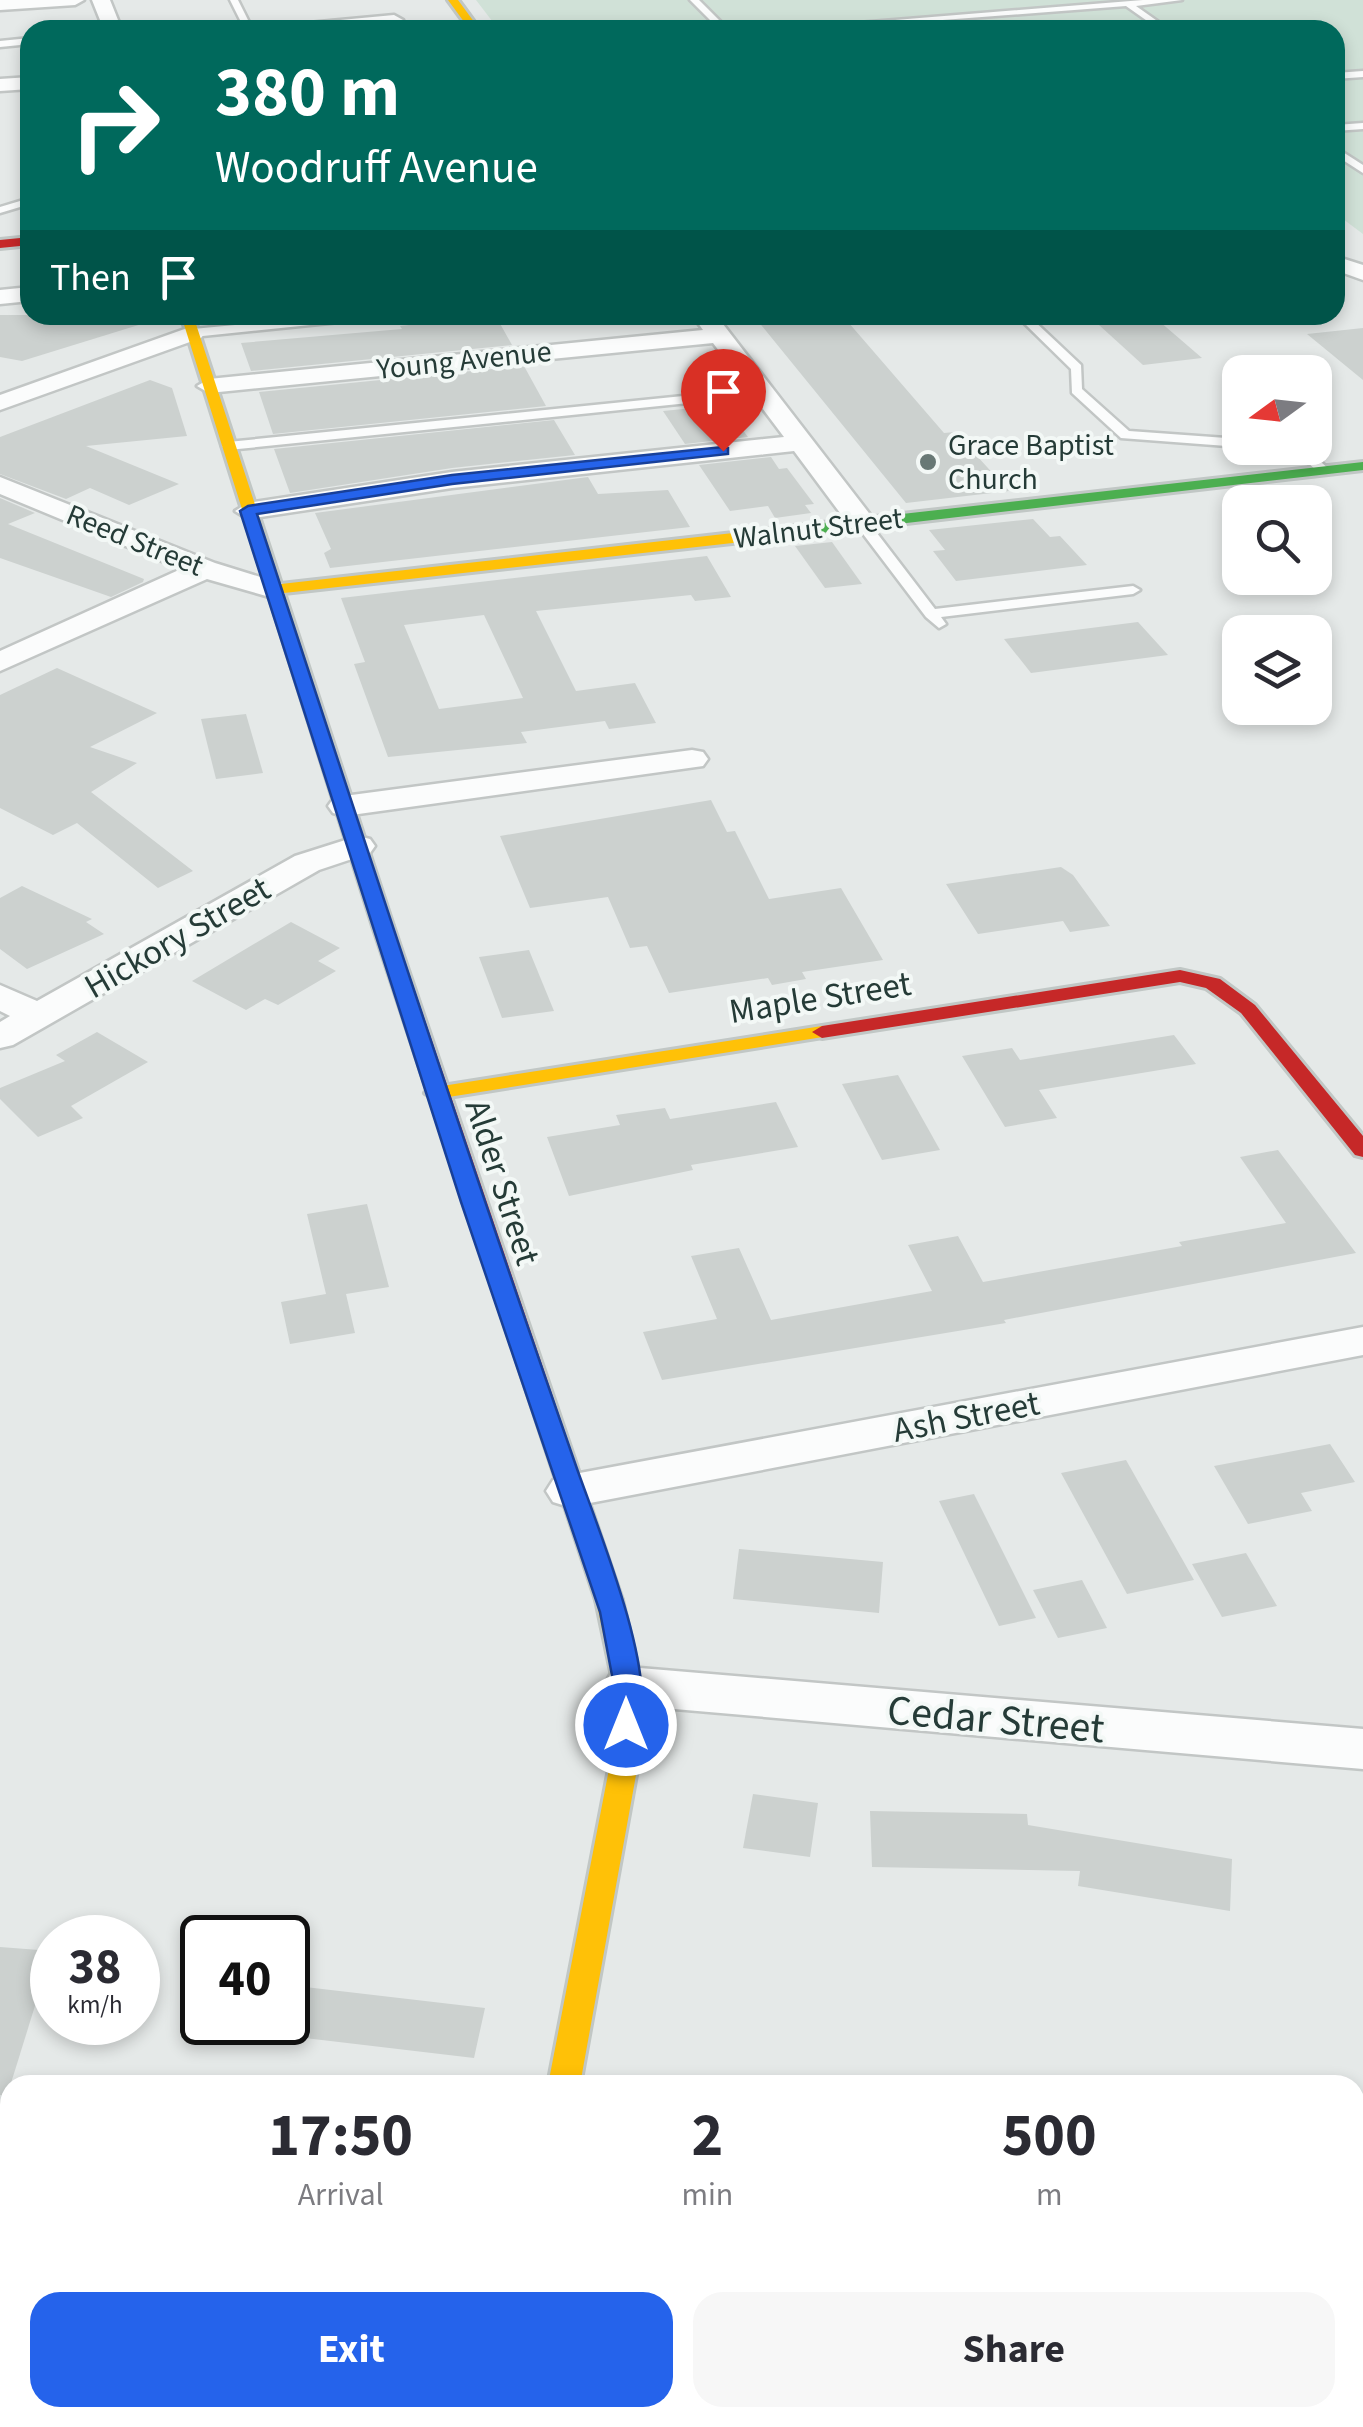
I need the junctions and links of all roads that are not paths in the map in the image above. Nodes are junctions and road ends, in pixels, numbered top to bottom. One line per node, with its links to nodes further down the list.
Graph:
1 (75, 0): 5 (street)
2 (694, 0): 8 (lane)
3 (1178, 0): 4 (lane)
4 (1128, 4): 7 (lane); 10 (lane)
5 (0, 5)
6 (932, 9): 7 (lane)
7 (942, 18): 9 (lane)
8 (714, 20)
9 (914, 20)
10 (1151, 20)
11 (188, 325): 17 (street)
12 (190, 325): 15 (street, Alder Street)
13 (712, 325): 15 (street, Young Avenue); 16 (street)
14 (1033, 325): 18 (lane)
15 (209, 386): 20 (street, Alder Street)
16 (762, 392): 19 (street); 20 (lane)
17 (0, 403)
18 (1222, 442)
19 (800, 443): 25 (street); 26 (street)
20 (228, 446): 25 (street, Alder Street)
21 (1318, 465): 23 (lane)
22 (1363, 466): 23 (street, Walnut Street)
23 (1324, 470): 26 (street, Walnut Street)
24 (0, 485): 27 (street, Reed Street)
25 (248, 511): 28 (street, Alder Street)
26 (862, 522): 28 (street, Walnut Street); 29 (lane)
27 (205, 569): 28 (street, Reed Street); 30 (street)
28 (273, 590): 32 (street, Alder Street)
29 (1133, 590)
30 (0, 662)
31 (692, 759): 32 (street)
32 (344, 806): 33 (street, Alder Street)
33 (358, 846): 35 (street, Hickory Street); 37 (street, Alder Street)
34 (0, 996): 35 (street)
35 (37, 1016): 36 (street, Hickory Street)
36 (0, 1037)
37 (436, 1093): 38 (street, Maple Street); 40 (street, Alder Street)
38 (1363, 1150)
39 (1363, 1341): 40 (street, Ash Street)
40 (569, 1491): 41 (street, Alder Street)
41 (628, 1686): 42 (street, Cedar Street); 43 (street, Alder Street)
42 (1363, 1749)
43 (566, 2075)

